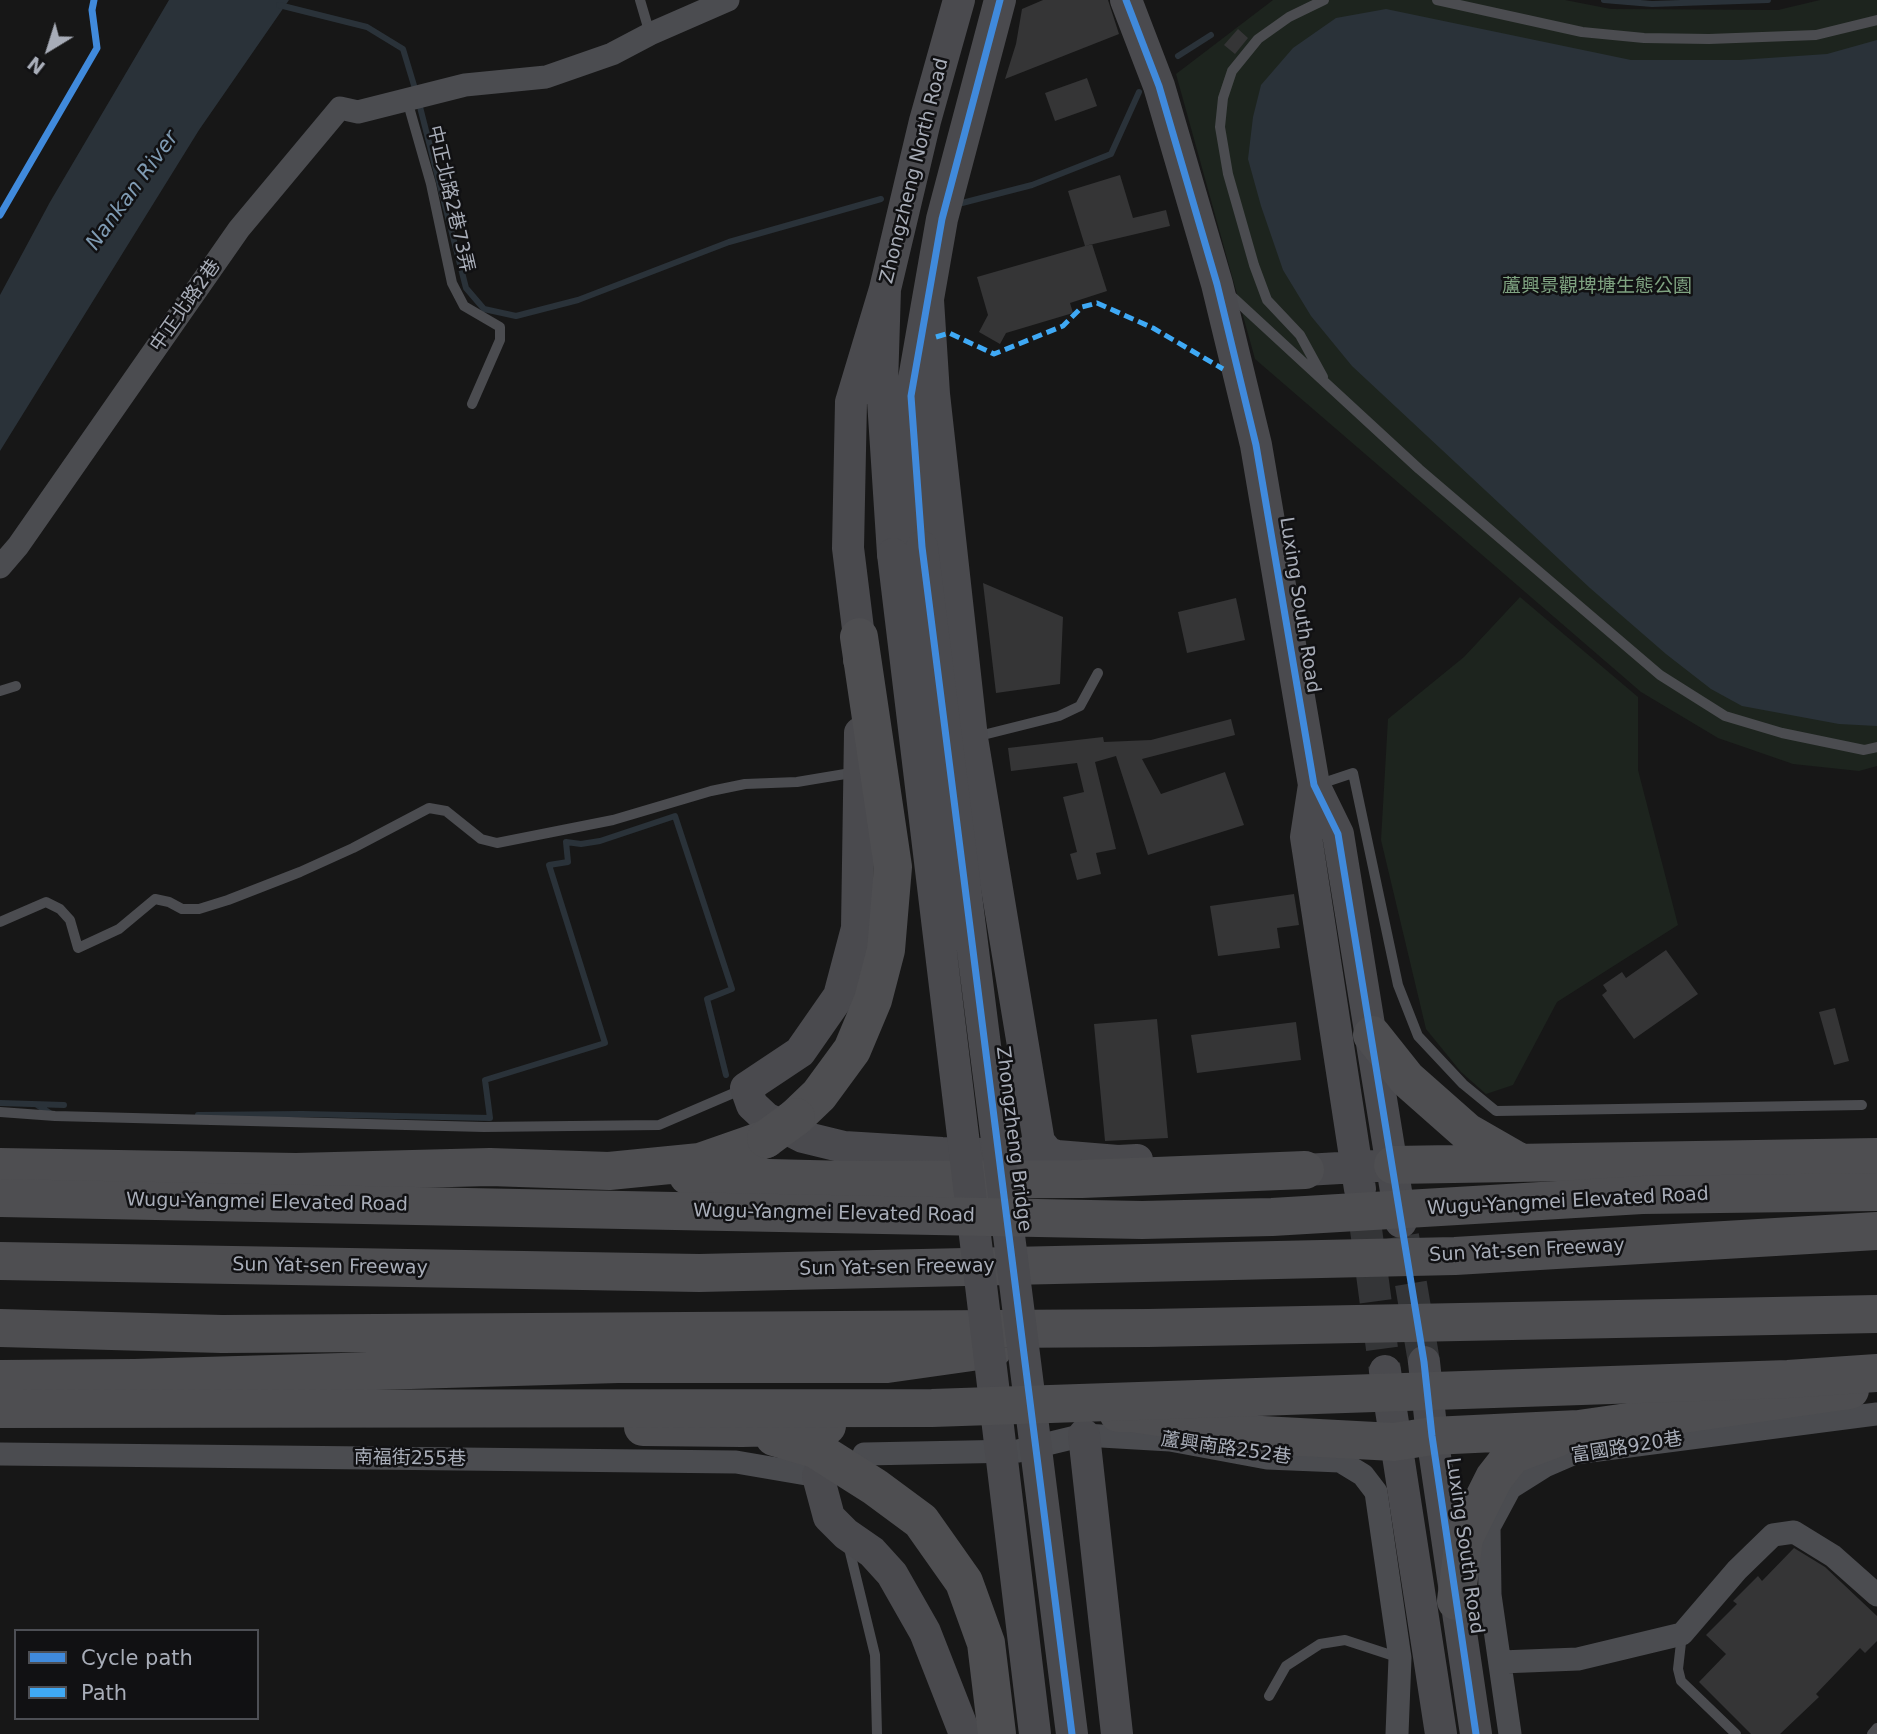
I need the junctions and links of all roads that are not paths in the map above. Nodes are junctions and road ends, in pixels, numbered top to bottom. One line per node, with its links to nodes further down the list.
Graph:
1 (640, 0): 9 (lane)
2 (728, 0): 9 (street, 中正北路2巷)
3 (960, 0): 12 (street, Zhongzheng North Road)
4 (1000, 0): 13 (street, Zhongzheng North Road)
5 (1126, 0): 11 (street, Luxing South Road)
6 (1324, 0): 14 (lane)
7 (1437, 0): 8 (lane)
8 (1877, 20)
9 (650, 34): 10 (street, 中正北路2巷)
10 (416, 98): 15 (lane, 中正北路2巷73弄); 17 (street, 中正北路2巷)
11 (1217, 284): 14 (lane); 25 (street, Luxing South Road)
12 (885, 289): 16 (street, Zhongzheng North Road); 18 (street)
13 (928, 300): 16 (street, Zhongzheng North Road); 22 (street)
14 (1328, 385): 23 (lane)
15 (472, 404)
16 (907, 551): 74 (street, bridge); 75 (street, Zhongzheng Bridge, bridge)
17 (0, 567)
18 (859, 637): 24 (street); 37 (highway)
19 (1098, 673): 22 (lane)
20 (16, 686): 21 (lane)
21 (0, 691)
22 (972, 738): 31 (street)
23 (1877, 747)
24 (860, 772): 26 (lane); 28 (street)
25 (1314, 785): 27 (street, Luxing South Road); 29 (lane); 35 (street, Luxing South Road)
26 (0, 922)
27 (1371, 1035): 33 (highway); 35 (street, Luxing South Road)
28 (746, 1088): 30 (lane); 31 (street)
29 (1862, 1105)
30 (0, 1112)
31 (1039, 1142): 36 (street)
32 (1877, 1157): 33 (highway)
33 (1522, 1164): 35 (highway)
34 (0, 1167): 37 (highway)
35 (1375, 1167): 36 (street); 40 (street, Luxing South Road); 41 (street, Luxing South Road)
36 (1305, 1170): 37 (highway)
37 (609, 1171)
38 (1877, 1192): 39 (highway, Wugu-Yangmei Elevated Road, bridge)
39 (0, 1198)
40 (1364, 1222)
41 (1401, 1222)
42 (1877, 1231): 43 (highway, Sun Yat-sen Freeway)
43 (0, 1261)
44 (1877, 1314): 46 (highway)
45 (0, 1328): 46 (highway)
46 (1148, 1328): 50 (highway)
47 (1424, 1362): 58 (street, Luxing South Road)
48 (1384, 1371): 59 (street)
49 (1877, 1373): 52 (highway, bridge)
50 (0, 1378)
51 (1877, 1388): 56 (highway)
52 (0, 1409)
53 (1877, 1414): 68 (street, 富國路920巷)
54 (0, 1424): 55 (highway)
55 (742, 1428): 59 (highway); 73 (highway)
56 (1579, 1429): 58 (highway); 65 (highway)
57 (1084, 1436): 61 (street, 蘆興南路252巷); 67 (street, 蘆興南路252巷); 76 (street)
58 (1432, 1436): 59 (highway); 65 (street, Luxing South Road)
59 (1394, 1442): 78 (street)
60 (0, 1454): 62 (street, 南福街255巷)
61 (864, 1454)
62 (818, 1476): 63 (street)
63 (846, 1534): 71 (lane); 72 (street)
64 (1877, 1595): 66 (street)
65 (1456, 1601): 79 (street, Luxing South Road)
66 (1682, 1634): 68 (street); 81 (lane)
67 (1400, 1658): 69 (lane); 77 (street, 蘆興南路252巷)
68 (1501, 1662): 80 (street, 富國路920巷)
69 (1269, 1696)
70 (1877, 1728): 82 (lane)
71 (877, 1734)
72 (965, 1734)
73 (998, 1734)
74 (1035, 1734)
75 (1072, 1734)
76 (1118, 1734)
77 (1397, 1734)
78 (1441, 1734)
79 (1476, 1734)
80 (1510, 1734)
81 (1735, 1734)
82 (1872, 1734)

